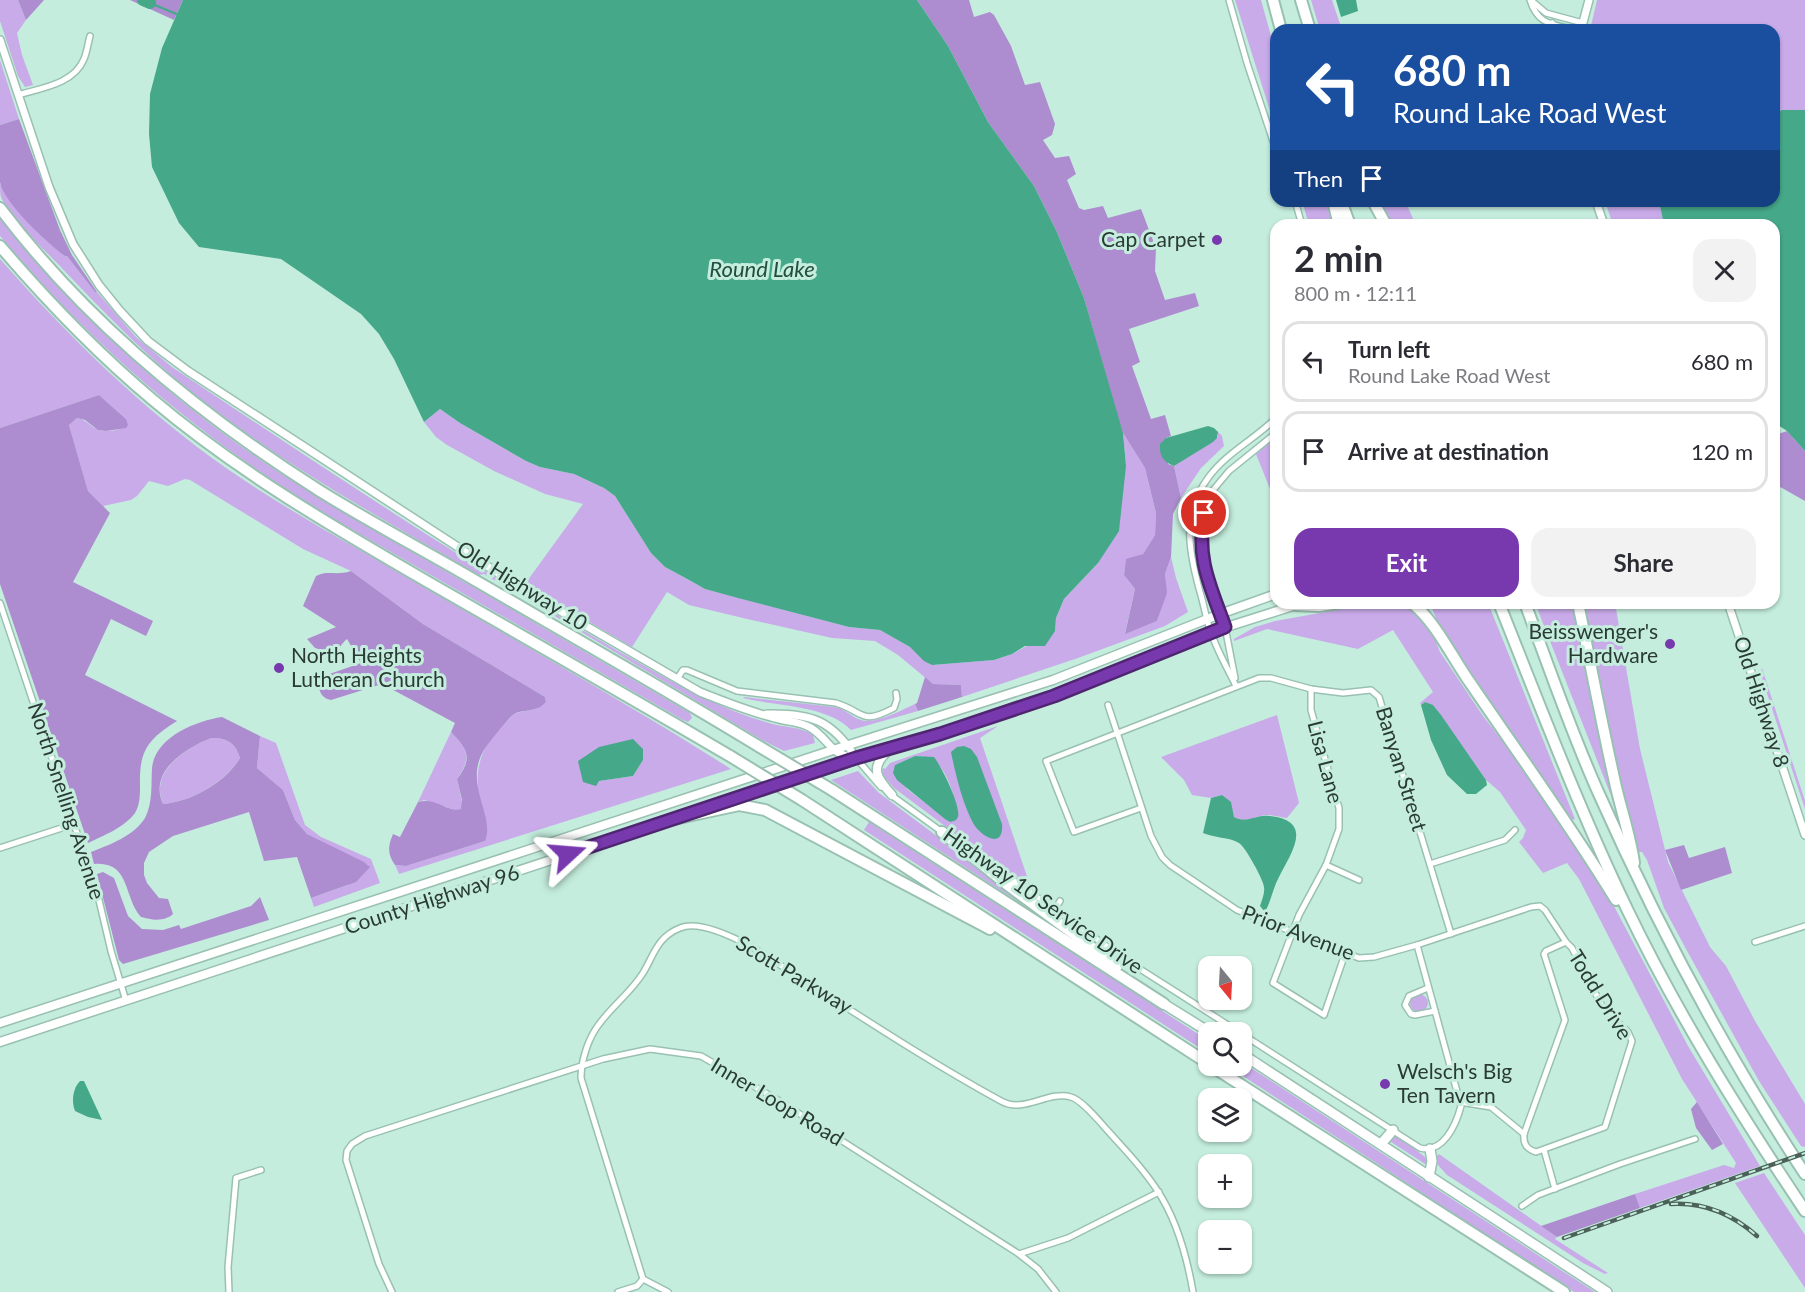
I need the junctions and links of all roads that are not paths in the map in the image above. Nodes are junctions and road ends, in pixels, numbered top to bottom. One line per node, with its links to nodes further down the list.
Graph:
1 (1229, 0): 14 (street)
2 (1273, 0): 6 (highway)
3 (1301, 0): 7 (highway)
4 (1531, 0): 8 (street); 9 (street)
5 (1589, 0): 10 (street)
6 (1279, 24)
7 (1308, 24)
8 (1550, 24)
9 (1574, 24)
10 (1583, 24)
11 (90, 36): 13 (street)
12 (0, 40): 13 (street, Old Highway 10)
13 (18, 95): 35 (street, Old Highway 10)
14 (1270, 132)
15 (0, 208): 72 (highway, bridge)
16 (0, 246): 68 (highway, bridge)
17 (1270, 424): 19 (street)
18 (1270, 438): 20 (street)
19 (1229, 455): 20 (street); 31 (street)
20 (1238, 464): 30 (street)
21 (1270, 596): 30 (main road, County Highway 96)
22 (0, 603): 49 (street, North Snelling Avenue)
23 (1284, 609): 33 (main road, County Highway 96)
24 (1418, 609): 32 (highway)
25 (1427, 609): 32 (highway)
26 (1501, 609): 67 (highway)
27 (1527, 609): 56 (highway)
28 (1579, 609): 56 (highway)
29 (1730, 609): 52 (street, Old Highway 8)
30 (1220, 614): 31 (main road, County Highway 96); 33 (street)
31 (1208, 619): 34 (street); 42 (main road, County Highway 96)
32 (1429, 620): 67 (highway)
33 (1225, 627): 34 (main road, County Highway 96); 36 (street)
34 (1211, 632): 36 (street); 43 (main road, County Highway 96)
35 (677, 679): 38 (street); 40 (street, Old Highway 10)
36 (1236, 686): 37 (street, Banyan Street); 41 (street, Banyan Street)
37 (1311, 689): 54 (street, Banyan Street); 55 (street, Lisa Lane)
38 (896, 693)
39 (1108, 705): 41 (street, Prior Avenue)
40 (764, 714): 42 (street, Old Highway 10); 44 (street, Old Highway 10)
41 (1117, 734): 47 (street, Prior Avenue); 47 (street, Banyan Street)
42 (848, 745): 44 (main road, County Highway 96); 45 (street, Old Highway 10)
43 (902, 745): 45 (main road, County Highway 96); 46 (main road)
44 (833, 750): 45 (street, Old Highway 10); 69 (main road, County Highway 96)
45 (856, 758): 46 (street, Highway 10 Service Drive); 48 (main road, County Highway 96)
46 (892, 795): 51 (street, Highway 10 Service Drive)
47 (1141, 808): 61 (street, Prior Avenue)
48 (674, 819): 68 (highway); 71 (main road, County Highway 96)
49 (74, 824): 53 (street); 69 (street, North Snelling Avenue)
50 (1515, 830): 54 (street)
51 (942, 832): 59 (street, Highway 10 Service Drive); 72 (highway)
52 (1805, 835)
53 (0, 848)
54 (1430, 864): 62 (street, Banyan Street)
55 (1326, 865): 57 (street); 61 (street, Lisa Lane)
56 (1636, 875): 91 (highway)
57 (1359, 880)
58 (1060, 901): 59 (street)
59 (1055, 909): 74 (street, Highway 10 Service Drive)
60 (1805, 926): 64 (street)
61 (1292, 933): 66 (street, Prior Avenue); 66 (street, Lisa Lane)
62 (1451, 934): 63 (street, Todd Drive); 65 (street, Todd Drive)
63 (1566, 942): 85 (street, Todd Drive); 89 (street, Todd Drive)
64 (1755, 942)
65 (1417, 945): 66 (street, Prior Avenue); 70 (street)
66 (1345, 954)
67 (1651, 956): 96 (highway)
68 (1047, 959): 79 (highway)
69 (120, 984): 71 (street, North Snelling Avenue); 75 (main road, County Highway 96)
70 (1428, 988): 73 (street); 73 (street)
71 (126, 1001): 78 (main road, County Highway 96)
72 (1164, 1004): 76 (highway)
73 (1435, 1011): 83 (street)
74 (1223, 1022)
75 (0, 1023)
76 (1198, 1025)
77 (1252, 1041): 84 (street, Highway 10 Service Drive)
78 (0, 1042)
79 (1198, 1057)
80 (1252, 1060): 87 (highway)
81 (581, 1066): 94 (street, Scott Parkway); 97 (street, Inner Loop Road); 98 (street); 100 (street, Inner Loop Road)
82 (1227, 1076): 105 (highway)
83 (1460, 1102): 85 (street); 88 (street)
84 (1393, 1130): 87 (highway); 88 (street)
85 (1524, 1134): 89 (street)
86 (1695, 1139): 93 (street)
87 (1381, 1144): 92 (highway)
88 (1430, 1149): 92 (highway)
89 (1544, 1150): 93 (street)
90 (261, 1170): 99 (street)
91 (1805, 1174)
92 (1431, 1178): 106 (highway)
93 (1555, 1189): 95 (street)
94 (1159, 1192): 97 (street); 104 (street)
95 (1522, 1206)
96 (1805, 1211)
97 (1019, 1254): 103 (street, Inner Loop Road)
98 (643, 1279): 101 (street); 102 (street)
99 (229, 1292)
100 (392, 1292)
101 (618, 1292)
102 (668, 1292)
103 (1056, 1292)
104 (1193, 1292)
105 (1564, 1292)
106 (1607, 1292)

